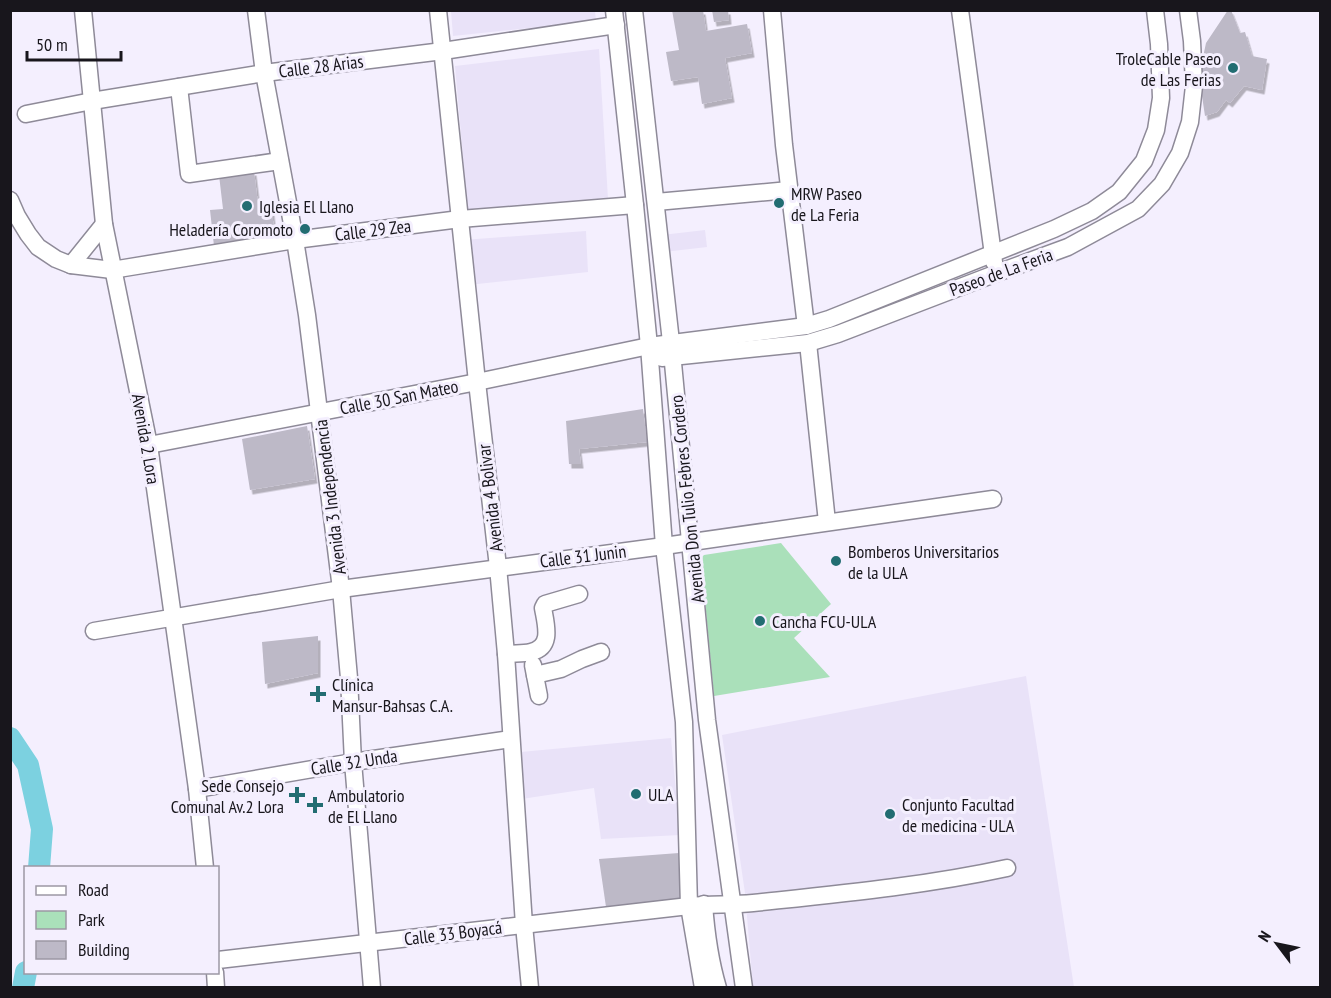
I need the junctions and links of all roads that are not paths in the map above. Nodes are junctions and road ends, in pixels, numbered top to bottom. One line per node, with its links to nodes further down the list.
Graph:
1 (83, 10): 13 (street, Avenida 2 Lora)
2 (256, 10): 11 (street, Avenida 3 Independencia)
3 (438, 10): 10 (street, Avenida 4 Bolivar)
4 (634, 10): 18 (street, Avenida Don Tulio Febres Cordero)
5 (772, 10): 16 (street)
6 (960, 10): 23 (street)
7 (1155, 10): 23 (street, Paseo de La Feria)
8 (1188, 10): 26 (street, Paseo de La Feria)
9 (615, 18): 10 (street, Calle 28 Arias); 19 (street, Avenida Don Tulio Febres Cordero)
10 (443, 51): 11 (street, Calle 28 Arias); 20 (street, Avenida 4 Bolivar)
11 (264, 73): 12 (street, Calle 28 Arias); 15 (street, Avenida 3 Independencia)
12 (179, 87): 13 (street, Calle 28 Arias); 15 (street)
13 (92, 101): 14 (street, Calle 28 Arias); 21 (street, Avenida 2 Lora)
14 (26, 114)
15 (280, 161): 22 (street, Avenida 3 Independencia)
16 (789, 190): 18 (street); 27 (street)
17 (10, 200): 24 (street)
18 (656, 202): 29 (street, Avenida Don Tulio Febres Cordero)
19 (635, 205): 20 (street, Calle 29 Zea); 30 (street, Avenida Don Tulio Febres Cordero)
20 (460, 219): 22 (street, Calle 29 Zea); 31 (street, Avenida 4 Bolivar)
21 (104, 224): 24 (street); 25 (street, Avenida 2 Lora)
22 (295, 240): 25 (street, Calle 29 Zea); 32 (street, Avenida 3 Independencia)
23 (992, 254): 26 (street); 27 (street, Paseo de La Feria)
24 (71, 265): 25 (street, Calle 29 Zea)
25 (112, 270): 33 (street, Avenida 2 Lora)
26 (997, 273): 28 (street, Paseo de La Feria)
27 (806, 326): 29 (street)
28 (807, 343): 29 (street, Paseo de La Feria); 35 (street)
29 (672, 349): 30 (street, Calle 30 San Mateo); 36 (street, Avenida Don Tulio Febres Cordero)
30 (649, 353): 31 (street, Calle 30 San Mateo); 37 (street, Avenida Don Tulio Febres Cordero)
31 (477, 382): 32 (street, Calle 30 San Mateo); 38 (street, Avenida 4 Bolivar)
32 (320, 412): 33 (street, Calle 30 San Mateo); 39 (street, Avenida 3 Independencia)
33 (149, 445): 41 (street, Avenida 2 Lora)
34 (993, 499): 35 (street, Calle 31 Junin)
35 (827, 522): 36 (street, Calle 31 Junin)
36 (691, 541): 37 (street, Calle 31 Junin); 53 (street, Avenida Don Tulio Febres Cordero)
37 (664, 546): 38 (street, Calle 31 Junin); 54 (street, Avenida Don Tulio Febres Cordero)
38 (498, 567): 39 (street, Calle 31 Junin); 45 (street, Avenida 4 Bolivar)
39 (341, 589): 41 (street, Calle 31 Junin); 49 (street, Avenida 3 Independencia)
40 (579, 594): 43 (street)
41 (173, 617): 42 (street, Calle 31 Junin); 50 (street, Avenida 2 Lora)
42 (94, 631)
43 (531, 652): 45 (street); 46 (street)
44 (601, 652): 46 (street)
45 (506, 654): 48 (street, Avenida 4 Bolivar)
46 (535, 675): 47 (street)
47 (539, 696)
48 (512, 739): 49 (street, Calle 32 Unda); 55 (street, Avenida 4 Bolivar)
49 (353, 762): 50 (street, Calle 32 Unda); 56 (street, Avenida 3 Independencia)
50 (197, 789): 51 (street, Avenida 2 Lora)
51 (205, 866)
52 (1007, 868): 53 (street, Calle 33 Boyacá)
53 (733, 903): 54 (street, Calle 33 Boyacá); 62 (street, Avenida Don Tulio Febres Cordero)
54 (697, 905): 55 (street, Calle 33 Boyacá); 60 (street, Avenida Don Tulio Febres Cordero); 61 (street)
55 (524, 925): 56 (street, Calle 33 Boyacá); 59 (street, Avenida 4 Bolivar)
56 (369, 943): 57 (street, Calle 33 Boyacá); 58 (street, Avenida 3 Independencia)
57 (219, 960)
58 (372, 987)
59 (530, 987)
60 (703, 987)
61 (718, 987)
62 (744, 987)

